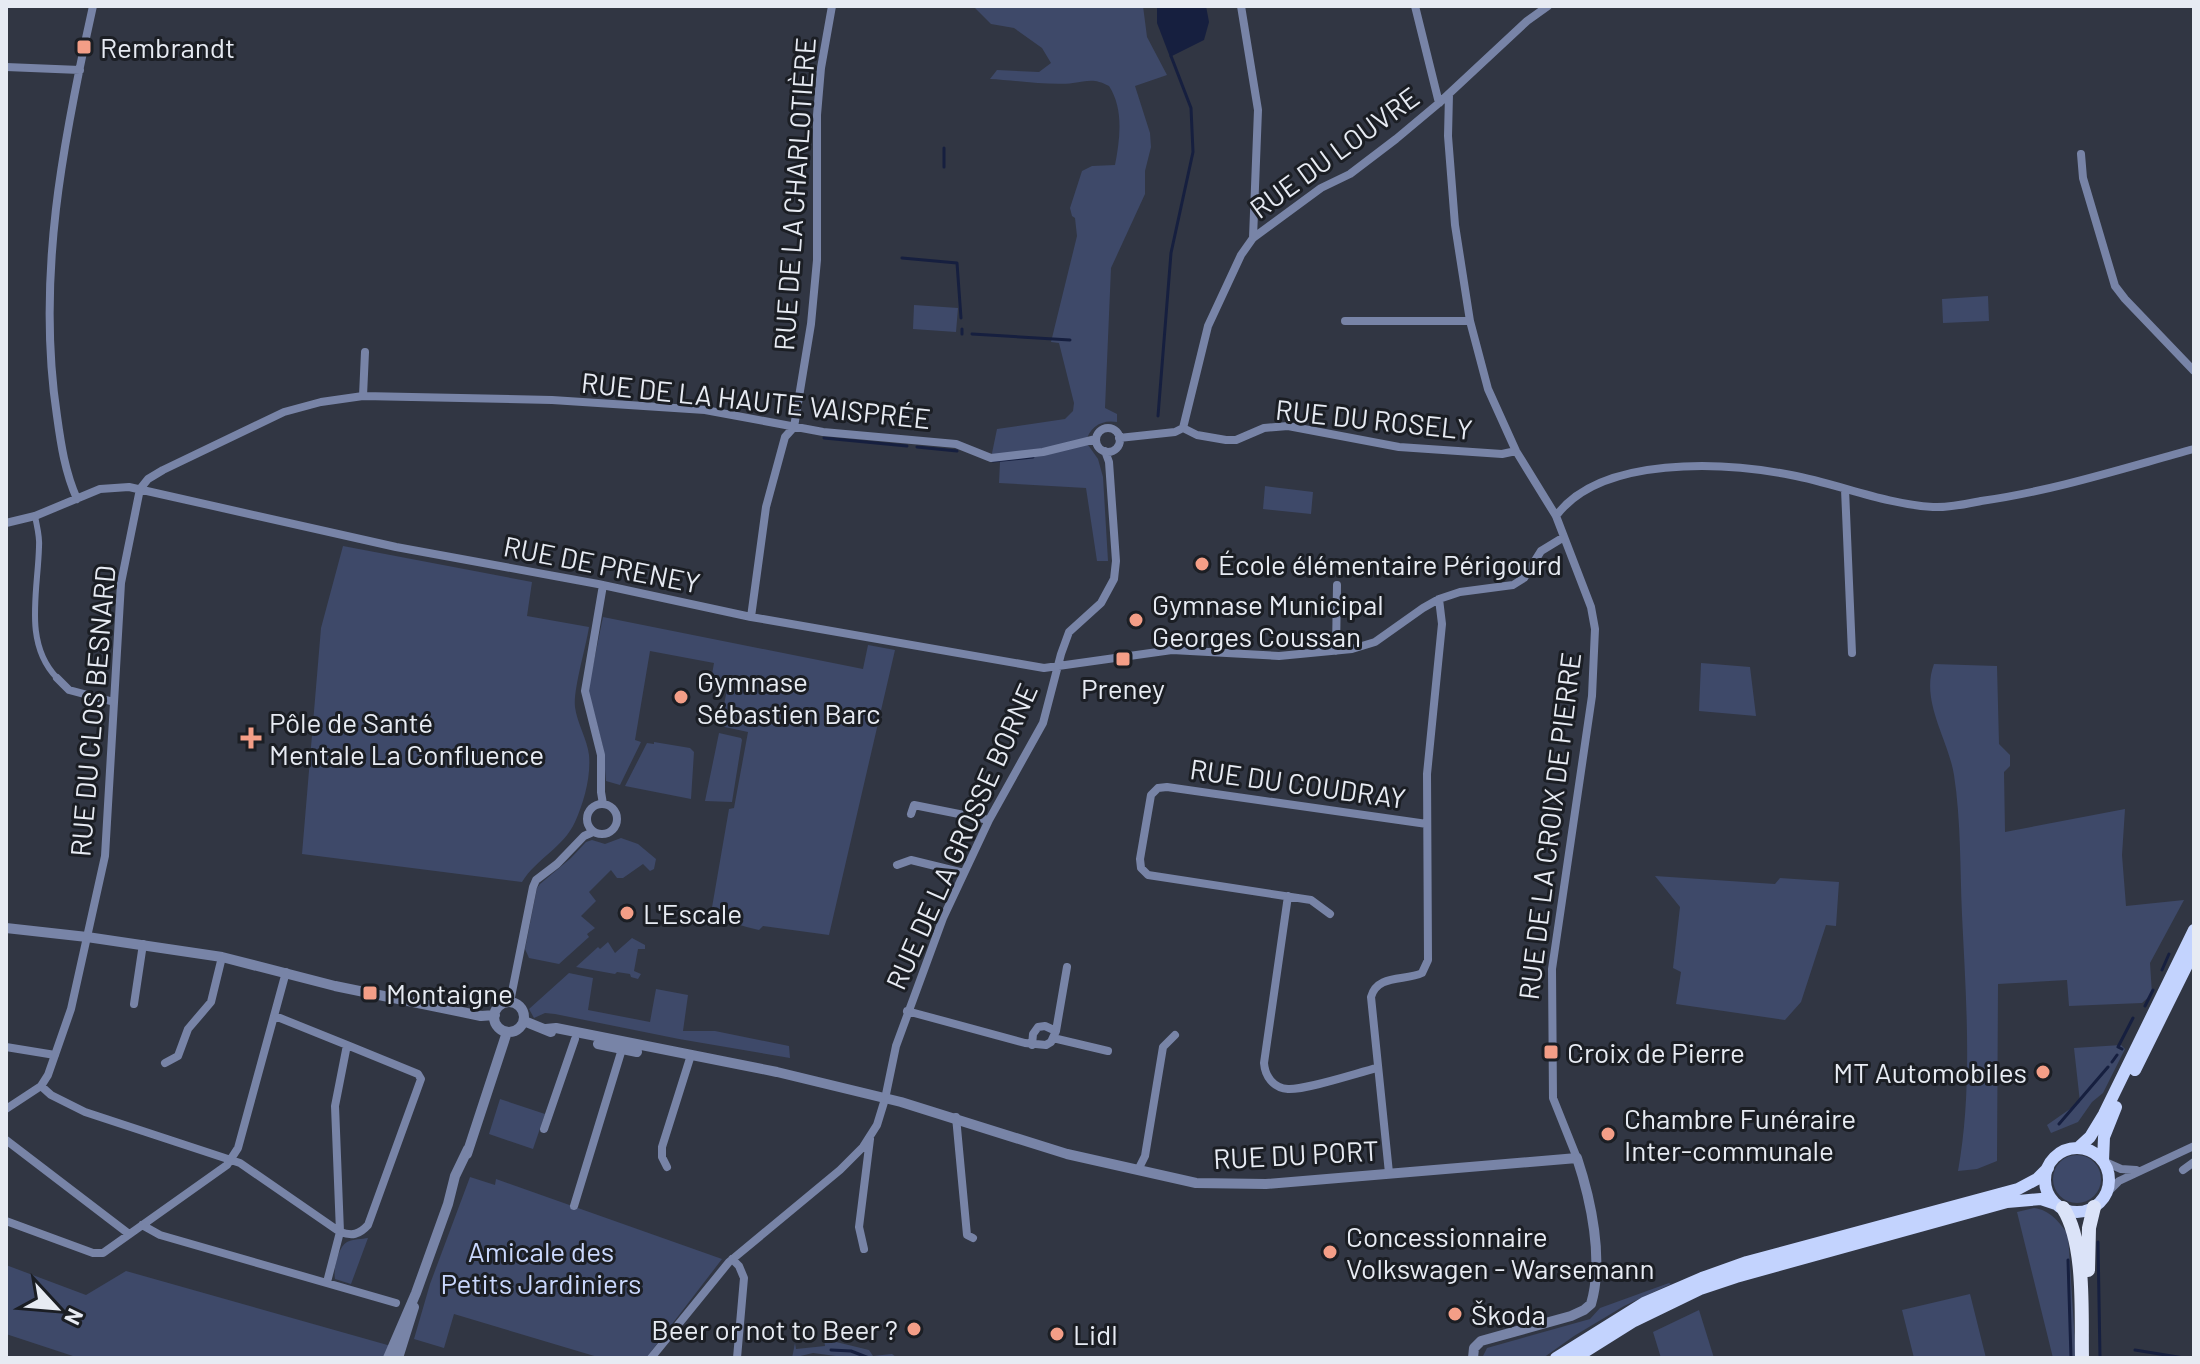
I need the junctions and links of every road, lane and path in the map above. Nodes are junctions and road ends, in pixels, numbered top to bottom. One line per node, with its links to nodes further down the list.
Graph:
1 (93, 6): 7 (street)
2 (832, 6): 17 (street, RUE DE LA CHARLOTIÈRE)
3 (1241, 6): 11 (street)
4 (1415, 6): 9 (street)
5 (1548, 6): 8 (street, RUE DU LOUVRE)
6 (6, 67): 7 (street)
7 (80, 70): 26 (street)
8 (1449, 94): 9 (street, RUE DU LOUVRE); 13 (street, RUE DE LA CROIX DE PIERRE)
9 (1439, 103): 11 (street, RUE DU LOUVRE)
10 (2081, 154): 15 (street)
11 (1253, 238): 18 (street)
12 (1345, 321): 13 (street)
13 (1470, 321): 23 (street, RUE DE LA CROIX DE PIERRE)
14 (365, 352): 16 (street)
15 (2194, 371)
16 (363, 396): 17 (street, RUE DE LA HAUTE VAISPRÉE); 24 (street, RUE DE LA HAUTE VAISPRÉE)
17 (794, 427): 20 (street, RUE DE LA HAUTE VAISPRÉE); 34 (street, RUE DE LA CHARLOTIÈRE)
18 (1183, 428): 19 (street); 23 (street, RUE DU ROSELY)
19 (1119, 438): 20 (street); 22 (street)
20 (1096, 439): 22 (street)
21 (2194, 449): 25 (street)
22 (1105, 451): 37 (street, RUE DE LA GROSSE BORNE)
23 (1516, 451): 28 (street, RUE DE LA CROIX DE PIERRE)
24 (140, 489): 26 (street, RUE DE PRENEY); 31 (street, RUE DE PRENEY); 39 (street, RUE DU CLOS BESNARD)
25 (1845, 489): 28 (street); 36 (street)
26 (77, 499): 27 (street, RUE DE PRENEY)
27 (35, 516): 29 (street, RUE DE PRENEY); 38 (street)
28 (1556, 516): 30 (street, RUE DE LA CROIX DE PIERRE)
29 (6, 523)
30 (1564, 537): 33 (street, RUE DE PRENEY); 86 (street, RUE DE LA CROIX DE PIERRE)
31 (603, 585): 34 (street, RUE DE PRENEY); 40 (street)
32 (1337, 585): 35 (street)
33 (1439, 599): 35 (street, RUE DE PRENEY); 43 (street)
34 (751, 617): 37 (street, RUE DE PRENEY)
35 (1336, 651): 37 (street, RUE DE PRENEY)
36 (1852, 653)
37 (1058, 668): 42 (street, RUE DE LA GROSSE BORNE)
38 (57, 678): 39 (street)
39 (114, 702): 51 (street, RUE DU CLOS BESNARD)
40 (603, 804): 44 (street); 44 (street)
41 (911, 814): 42 (street)
42 (989, 820): 46 (street, RUE DE LA GROSSE BORNE)
43 (1427, 824): 47 (street, RUE DU COUDRAY); 76 (street)
44 (593, 832): 57 (street)
45 (897, 865): 46 (street)
46 (964, 873): 59 (street, RUE DE LA GROSSE BORNE)
47 (1288, 896): 48 (street, RUE DU COUDRAY); 76 (street)
48 (1330, 914)
49 (6, 928): 51 (street)
50 (2194, 930): 85 (main road)
51 (87, 937): 52 (street); 73 (street, RUE DU CLOS BESNARD)
52 (143, 944): 54 (street); 58 (street)
53 (2194, 951): 88 (main road)
54 (222, 957): 56 (street); 75 (street)
55 (1067, 967): 65 (street)
56 (286, 972): 60 (street); 61 (street)
57 (510, 1002): 60 (street); 62 (street)
58 (134, 1004)
59 (907, 1011): 69 (street); 78 (street, RUE DE LA GROSSE BORNE)
60 (495, 1015): 64 (street)
61 (275, 1016): 68 (street); 87 (street)
62 (524, 1021): 63 (street); 64 (street)
63 (546, 1029): 67 (street); 74 (street)
64 (507, 1032): 108 (street)
65 (1054, 1035): 69 (street); 69 (street); 72 (street)
66 (1175, 1035): 92 (street)
67 (575, 1039): 71 (street); 81 (street)
68 (347, 1045): 102 (street); 102 (street)
69 (1032, 1045)
70 (6, 1047): 73 (street)
71 (622, 1049): 74 (street); 97 (street)
72 (1108, 1051)
73 (55, 1055): 77 (street, RUE DU CLOS BESNARD)
74 (690, 1058): 78 (street, RUE DU PORT); 90 (street)
75 (165, 1063)
76 (1377, 1068): 95 (street)
77 (41, 1086): 79 (street); 87 (street)
78 (885, 1099): 80 (street, RUE DU PORT); 82 (street, RUE DE LA GROSSE BORNE)
79 (6, 1109)
80 (956, 1117): 92 (street, RUE DU PORT); 104 (street)
81 (544, 1129)
82 (870, 1138): 105 (street); 106 (street, RUE DE LA GROSSE BORNE)
83 (6, 1140): 103 (street)
84 (2194, 1146): 94 (street)
85 (2078, 1148): 88 (main road); 91 (main road)
86 (1577, 1158): 95 (street, RUE DU PORT); 114 (street, RUE DE LA CROIX DE PIERRE)
87 (232, 1159): 101 (street); 102 (street)
88 (2103, 1161): 94 (street); 96 (main road)
89 (2194, 1162): 93 (street)
90 (667, 1167)
91 (2048, 1168): 98 (main road); 115 (main road)
92 (1138, 1170): 95 (street, RUE DU PORT)
93 (2183, 1170)
94 (2141, 1171): 96 (street)
95 (1389, 1173)
96 (2105, 1195): 99 (main road)
97 (574, 1206)
98 (2060, 1206): 99 (main road); 116 (main road); 117 (highway)
99 (2094, 1207): 118 (highway)
100 (6, 1221): 103 (street)
101 (142, 1225): 103 (street); 107 (street)
102 (340, 1232): 107 (street)
103 (129, 1234)
104 (973, 1238)
105 (864, 1249)
106 (732, 1259): 112 (street, RUE DE LA GROSSE BORNE); 113 (street)
107 (327, 1282): 109 (street)
108 (416, 1293): 110 (street); 111 (street)
109 (396, 1303)
110 (388, 1358)
111 (398, 1358)
112 (651, 1358)
113 (737, 1358)
114 (1473, 1358)
115 (1556, 1358)
116 (1575, 1358)
117 (2082, 1358)
118 (2092, 1358)

